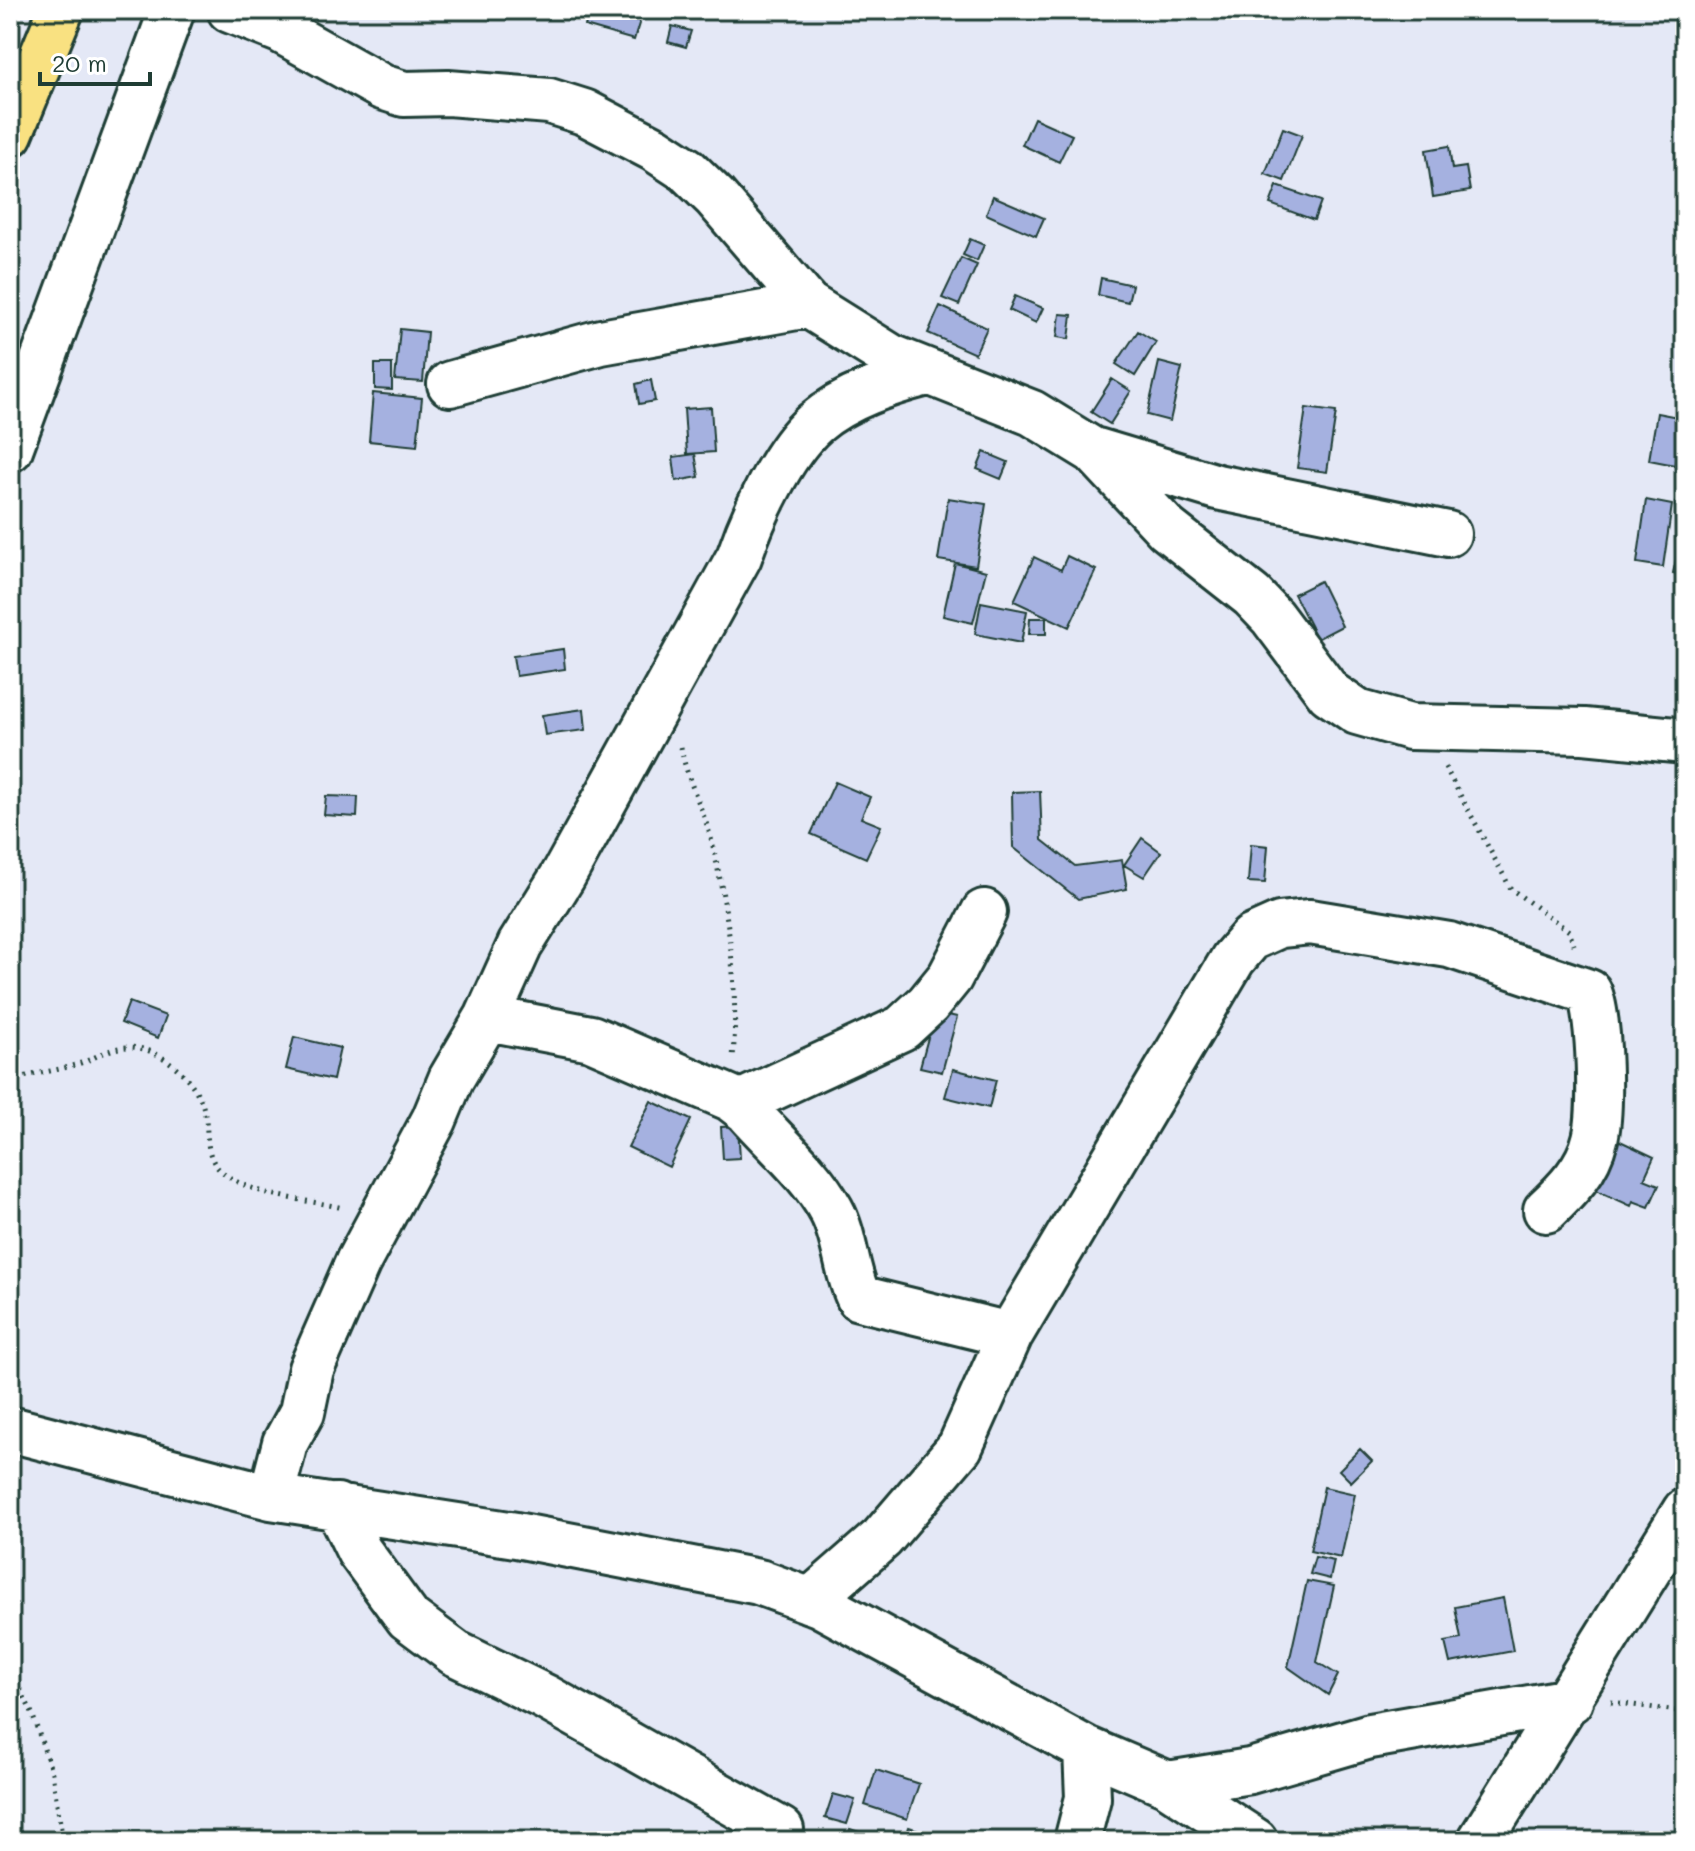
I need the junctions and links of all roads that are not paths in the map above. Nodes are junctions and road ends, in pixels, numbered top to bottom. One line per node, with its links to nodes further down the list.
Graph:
1 (61, 10): 4 (main road)
2 (172, 10): 8 (street)
3 (230, 10): 5 (street)
4 (10, 134)
5 (808, 305): 6 (street); 7 (street)
6 (927, 373): 9 (street); 13 (street)
7 (450, 384)
8 (10, 449)
9 (1094, 451): 10 (street); 11 (street)
10 (1448, 534)
11 (1685, 741)
12 (984, 912): 14 (street)
13 (487, 1018): 14 (street); 18 (street)
14 (734, 1101): 16 (street)
15 (1546, 1210): 16 (street)
16 (1010, 1335): 21 (street)
17 (10, 1429): 18 (street)
18 (271, 1497): 19 (street)
19 (337, 1506): 21 (street); 25 (street)
20 (1685, 1511): 22 (street)
21 (810, 1601): 23 (street)
22 (1570, 1699): 24 (street); 28 (street)
23 (1086, 1749): 24 (street); 26 (street)
24 (1168, 1784): 27 (street)
25 (781, 1830)
26 (1077, 1841)
27 (1255, 1841)
28 (1480, 1841)

